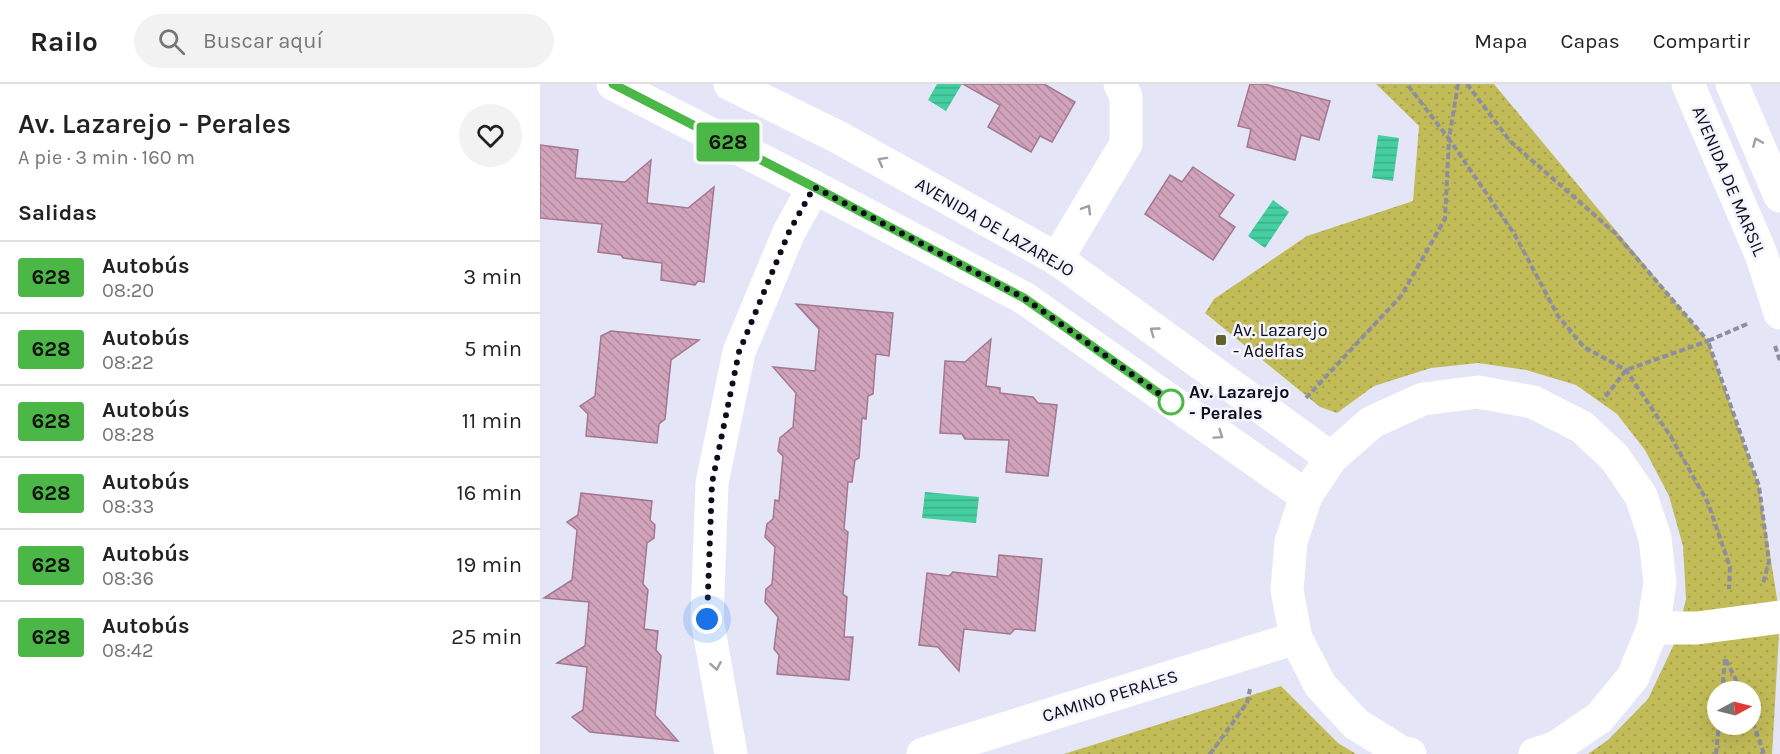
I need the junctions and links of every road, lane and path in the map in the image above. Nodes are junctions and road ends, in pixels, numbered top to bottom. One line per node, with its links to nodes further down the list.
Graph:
1 (613, 84): 10 (street)
2 (730, 84): 12 (street, AVENIDA DE LAZAREJO, one-way to 2)
3 (1120, 84): 12 (street, one-way to 3)
4 (1407, 84): 9 (path)
5 (1458, 84): 9 (path)
6 (1467, 84): 15 (path)
7 (1688, 84): 13 (street, AVENIDA DE MARSIL)
8 (1732, 84): 11 (street, one-way to 8)
9 (1449, 139): 16 (path); 17 (path)
10 (814, 187): 20 (street, one-way to 20); 31 (street, one-way to 31)
11 (1780, 196)
12 (1057, 259): 19 (street, AVENIDA DE LAZAREJO, one-way to 12)
13 (1780, 313)
14 (1745, 325): 15 (path)
15 (1708, 340): 16 (path); 21 (path)
16 (1626, 370): 18 (path); 23 (path)
17 (1306, 398)
18 (1582, 427): 19 (street); 24 (street)
19 (1331, 458): 20 (street)
20 (1306, 496): 25 (street)
21 (1763, 587)
22 (1780, 617): 23 (street)
23 (1730, 624): 24 (street)
24 (1653, 628): 35 (street)
25 (1296, 638): 32 (street, CAMINO PERALES); 34 (street)
26 (1725, 659): 27 (path)
27 (1736, 681)
28 (1250, 686): 33 (path)
29 (1718, 735): 36 (path)
30 (1757, 735): 37 (path)
31 (731, 754)
32 (923, 754)
33 (1210, 754)
34 (1410, 754)
35 (1535, 754)
36 (1716, 754)
37 (1764, 754)

